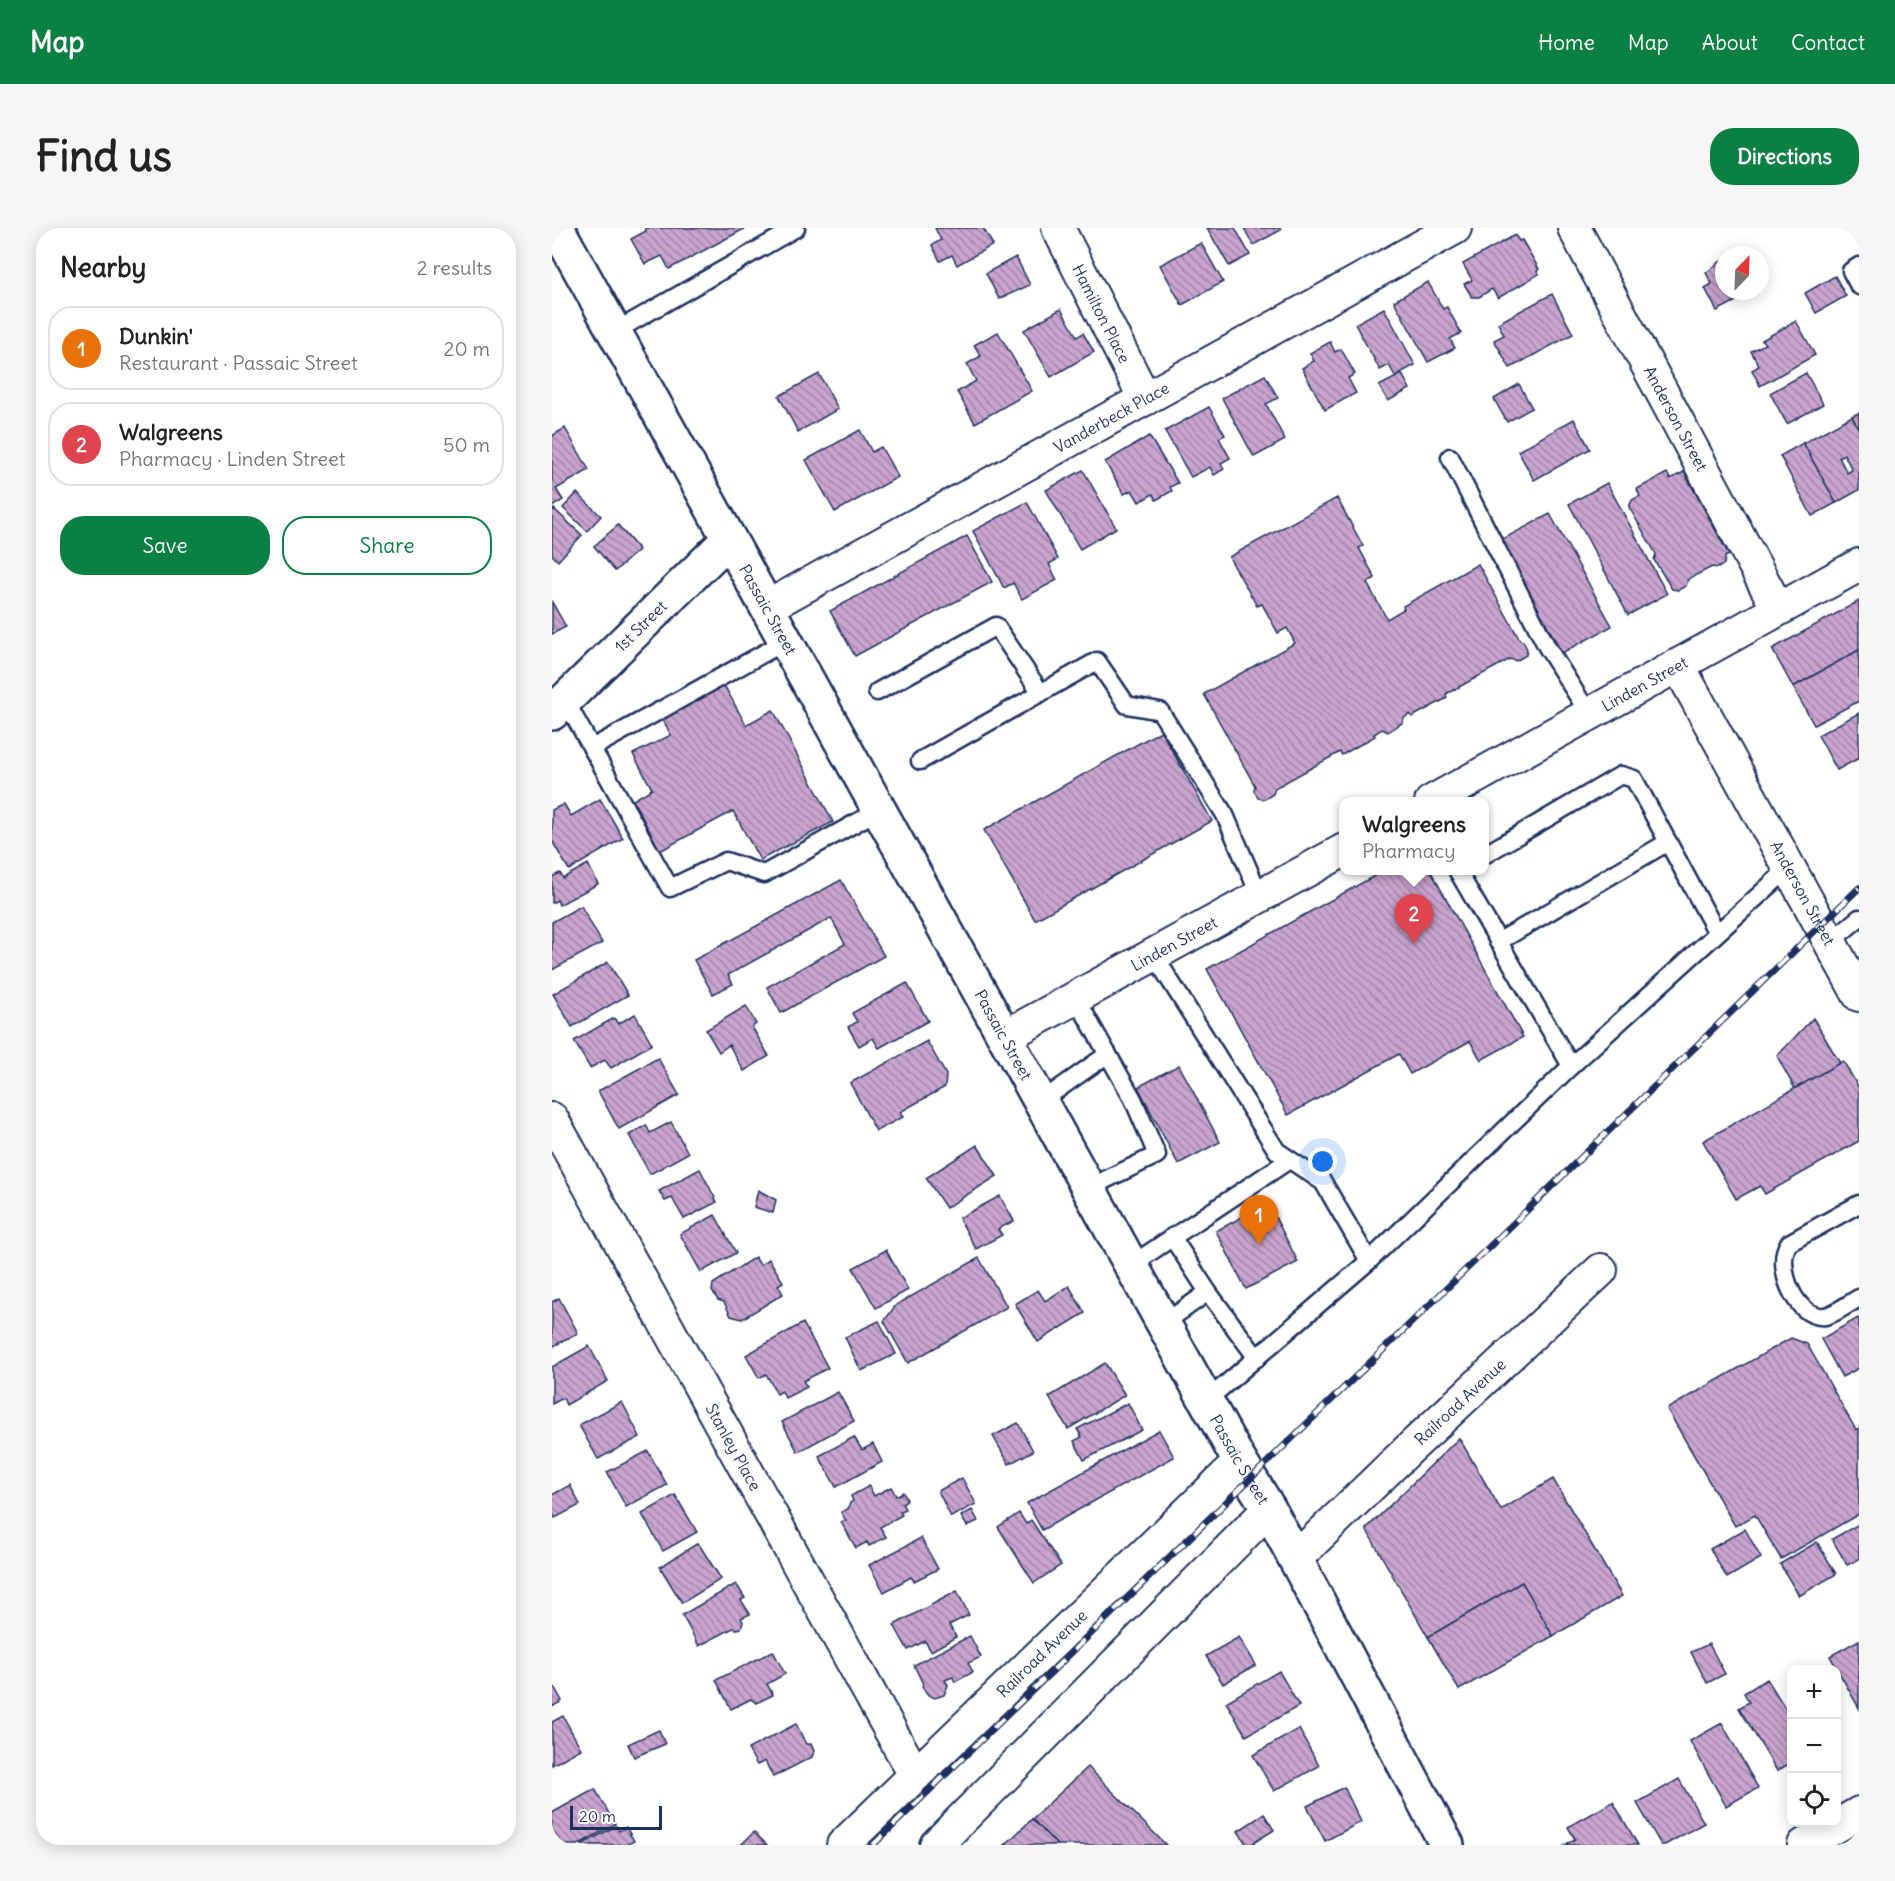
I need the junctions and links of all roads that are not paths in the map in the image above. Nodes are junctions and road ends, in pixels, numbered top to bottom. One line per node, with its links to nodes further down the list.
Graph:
1 (796, 228): 8 (lane)
2 (1058, 228): 9 (street, Hamilton Place)
3 (1455, 228): 9 (street, Vanderbeck Place)
4 (1574, 228): 14 (street, Anderson Street)
5 (564, 230): 8 (main road, Passaic Street)
6 (1859, 266): 7 (lane)
7 (1859, 286)
8 (614, 332): 11 (main road, Passaic Street)
9 (1145, 399): 13 (street, Vanderbeck Place)
10 (1450, 457): 20 (lane)
11 (729, 539): 13 (main road, Passaic Street); 19 (main road, 1st Street)
12 (1859, 565): 14 (street, Linden Street)
13 (767, 607): 15 (main road, Passaic Street)
14 (1778, 609): 16 (street, Linden Street)
15 (786, 641): 21 (lane); 24 (main road, Passaic Street)
16 (1678, 664): 20 (street, Linden Street); 28 (street, Anderson Street)
17 (877, 692): 18 (lane)
18 (1041, 693): 22 (lane); 30 (lane)
19 (559, 707): 21 (lane)
20 (1589, 714): 23 (street, Linden Street)
21 (592, 748): 24 (lane)
22 (920, 761)
23 (1438, 797)
24 (879, 810): 38 (main road, Passaic Street)
25 (1668, 843): 27 (lane); 32 (lane); 33 (lane)
26 (1339, 853): 30 (street, Linden Street)
27 (1489, 853)
28 (1789, 868): 32 (lane); 34 (street, Anderson Street)
29 (1460, 875): 33 (lane)
30 (1260, 896): 35 (street, Linden Street)
31 (1859, 918): 34 (lane)
32 (1718, 933): 40 (lane)
33 (1498, 942): 40 (lane)
34 (1830, 942): 36 (street, Anderson Street)
35 (1154, 955): 37 (street, Linden Street); 43 (lane)
36 (1859, 995)
37 (1076, 998): 38 (street, Linden Street); 39 (lane)
38 (1004, 1037): 41 (main road, Passaic Street)
39 (1108, 1054): 41 (lane); 44 (lane)
40 (1571, 1066): 47 (lane)
41 (1040, 1102): 44 (main road, Passaic Street)
42 (552, 1119): 58 (street, Stanley Place)
43 (1289, 1160): 46 (lane); 47 (lane)
44 (1088, 1188): 48 (main road, Passaic Street)
45 (1859, 1204): 51 (lane)
46 (1172, 1237): 48 (lane); 50 (lane)
47 (1369, 1261): 53 (lane)
48 (1131, 1265): 52 (main road, Passaic Street)
49 (1601, 1270): 57 (street, Railroad Avenue)
50 (1208, 1292): 52 (lane); 53 (lane)
51 (1859, 1298)
52 (1163, 1324): 54 (main road, Passaic Street)
53 (1257, 1358): 54 (lane)
54 (1206, 1401): 55 (main road, Passaic Street)
55 (1240, 1462): 56 (main road, Passaic Street); 58 (street, Railroad Avenue)
56 (1269, 1509): 57 (main road, Passaic Street); 61 (street)
57 (1295, 1558): 62 (main road, Passaic Street)
58 (915, 1775): 60 (street, Railroad Avenue)
59 (1859, 1813): 63 (street)
60 (843, 1845)
61 (936, 1845)
62 (1447, 1845)
63 (1804, 1845)

